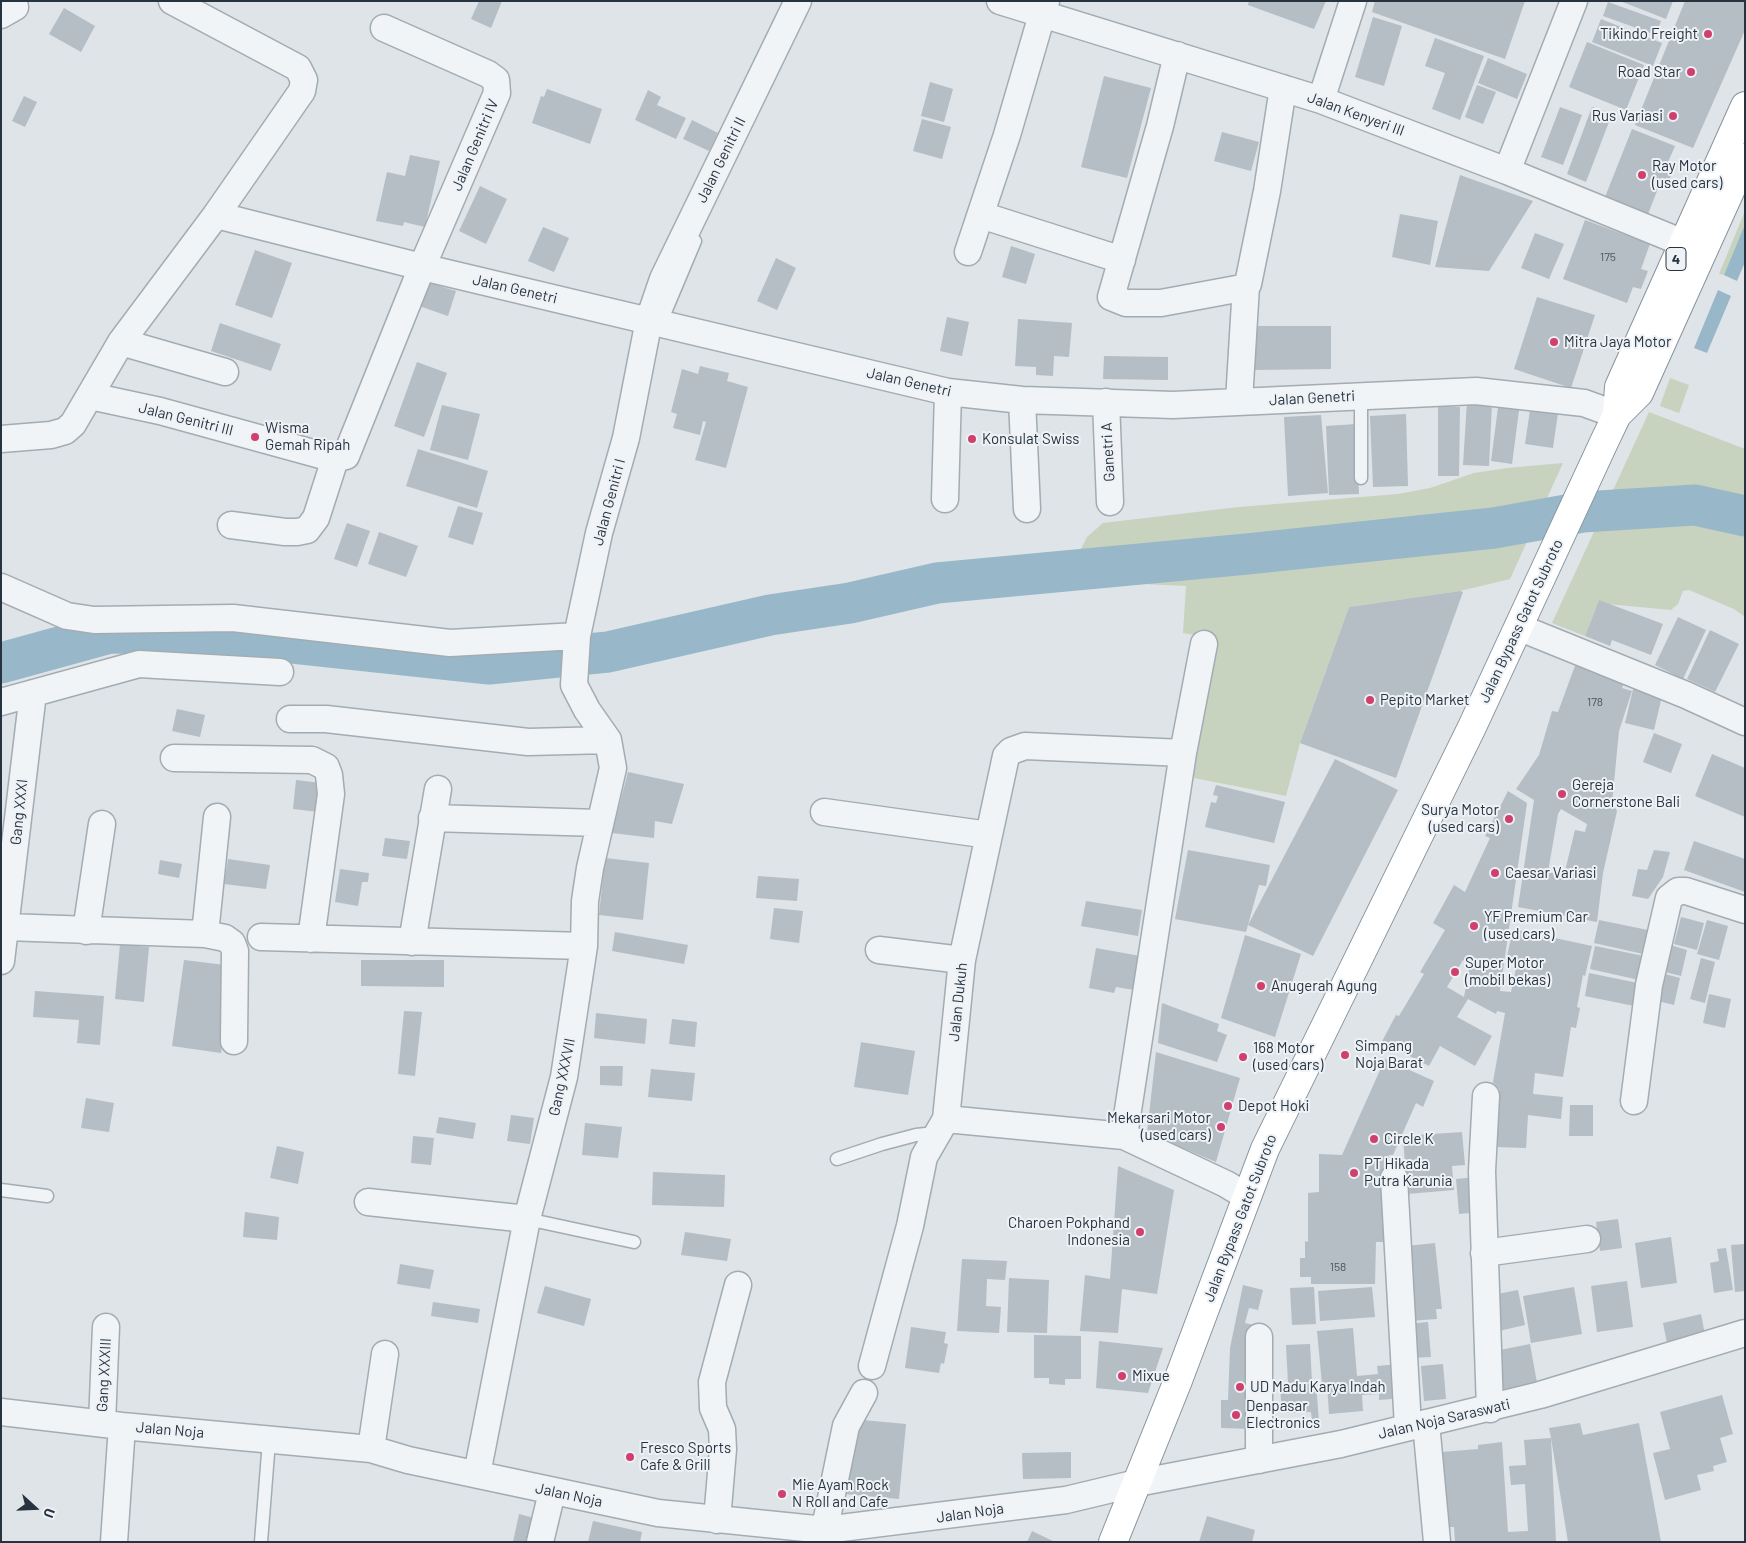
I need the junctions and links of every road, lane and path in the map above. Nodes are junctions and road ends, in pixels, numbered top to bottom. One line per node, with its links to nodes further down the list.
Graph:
1 (172, 1): 15 (street)
2 (798, 1): 22 (street, Jalan Genitri II)
3 (1000, 1): 6 (street, Jalan Kenyeri III)
4 (1353, 1): 10 (street)
5 (1574, 1): 13 (street)
6 (1044, 7): 8 (street, Jalan Kenyeri III); 16 (street)
7 (384, 28): 20 (street, Jalan Genitri IV)
8 (1177, 55): 9 (street, Jalan Kenyeri III); 19 (street)
9 (1282, 88): 10 (street, Jalan Kenyeri III); 21 (street)
10 (1320, 100): 13 (street, Jalan Kenyeri III)
11 (1745, 106): 17 (highway, Jalan Bypass Gatot Subroto / 4)
12 (1743, 169): 17 (highway, Jalan Bypass Gatot Subroto / 4)
13 (1507, 171): 17 (street, Jalan Kenyeri III)
14 (712, 205): 22 (lane)
15 (216, 215): 20 (street, Jalan Genetri); 23 (street)
16 (981, 215): 18 (street); 19 (street)
17 (1693, 246): 31 (highway, Jalan Bypass Gatot Subroto / 4)
18 (968, 252)
19 (1122, 260): 21 (street)
20 (422, 267): 22 (street, Jalan Genetri); 33 (street)
21 (1246, 286): 30 (street)
22 (655, 322): 25 (street, Jalan Genetri); 41 (street, Jalan Genitri I)
23 (121, 342): 24 (street); 26 (street)
24 (225, 372)
25 (948, 392): 28 (street, Jalan Genetri); 35 (street)
26 (90, 396): 32 (street); 33 (street, Jalan Genitri III)
27 (1361, 396): 30 (street, Jalan Genetri); 31 (street, Jalan Genetri); 34 (lane)
28 (1022, 400): 29 (street, Jalan Genetri); 37 (street)
29 (1106, 402): 30 (street, Jalan Genetri); 36 (street, Ganetri A)
30 (1239, 402)
31 (1616, 415): 40 (highway, Jalan Bypass Gatot Subroto / 4)
32 (1, 439)
33 (335, 459): 38 (street)
34 (1361, 478)
35 (945, 499)
36 (1110, 502)
37 (1026, 510)
38 (231, 524)
39 (1, 587): 41 (street)
40 (1523, 617): 48 (street); 79 (highway, Jalan Bypass Gatot Subroto / 4)
41 (577, 639): 44 (street, Jalan Genitri I)
42 (1204, 644): 50 (street)
43 (280, 672): 45 (street)
44 (574, 686): 49 (street, Gang XXXVII)
45 (33, 693): 46 (street); 60 (street, Gang XXXI)
46 (1, 702)
47 (290, 719): 49 (street)
48 (1745, 722)
49 (608, 740): 56 (street, Gang XXXVII)
50 (1183, 753): 58 (street, Jalan Dukuh); 74 (street)
51 (174, 758): 64 (street)
52 (438, 789): 55 (street)
53 (824, 812): 58 (street)
54 (217, 817): 62 (street)
55 (432, 818): 56 (street); 65 (street)
56 (599, 823): 66 (street, Gang XXXVII)
57 (102, 824): 61 (street)
58 (988, 835): 68 (street, Jalan Dukuh)
59 (1745, 910): 72 (street)
60 (6, 927): 61 (street); 69 (street, Gang XXXI)
61 (86, 931): 62 (street)
62 (205, 934): 70 (street)
63 (262, 937): 64 (street)
64 (311, 939): 65 (street)
65 (412, 942): 66 (street)
66 (584, 946): 81 (street, Gang XXXVII)
67 (878, 950): 68 (street)
68 (962, 960): 73 (street, Jalan Dukuh)
69 (1, 961)
70 (234, 1041)
71 (1486, 1096): 84 (street)
72 (1634, 1101)
73 (941, 1126): 74 (street); 75 (lane); 90 (street)
74 (1124, 1136): 79 (street)
75 (837, 1159)
76 (1394, 1178): 95 (street)
77 (1, 1190): 78 (lane)
78 (47, 1196)
79 (1246, 1196): 100 (highway, Jalan Bypass Gatot Subroto / 4)
80 (368, 1202): 81 (street)
81 (527, 1219): 83 (lane); 99 (street, Gang XXXVII)
82 (1587, 1239): 84 (street)
83 (634, 1242)
84 (1484, 1253): 92 (street)
85 (738, 1285): 102 (street)
86 (106, 1327): 94 (street, Gang XXXIII)
87 (1745, 1333): 92 (street, Jalan Noja Saraswati)
88 (1259, 1337): 98 (street)
89 (385, 1354): 97 (street)
90 (872, 1366)
91 (864, 1393): 103 (street)
92 (1490, 1409): 95 (street, Jalan Noja Saraswati)
93 (1, 1412): 94 (street, Jalan Noja)
94 (112, 1425): 96 (street, Jalan Noja); 104 (street, Gang XXXIII)
95 (1417, 1425): 98 (street, Jalan Noja Saraswati); 108 (street)
96 (269, 1441): 97 (street, Jalan Noja); 105 (lane)
97 (370, 1450): 99 (street, Jalan Noja)
98 (1259, 1460): 100 (street, Jalan Noja Saraswati)
99 (477, 1474): 101 (street, Jalan Noja)
100 (1137, 1483): 103 (street, Jalan Noja); 107 (highway, Jalan Bypass Gatot Subroto / 4)
101 (552, 1492): 102 (street, Jalan Noja); 106 (street)
102 (717, 1520): 103 (street, Jalan Noja)
103 (824, 1536)
104 (114, 1542)
105 (261, 1542)
106 (540, 1542)
107 (1113, 1542)
108 (1437, 1542)

